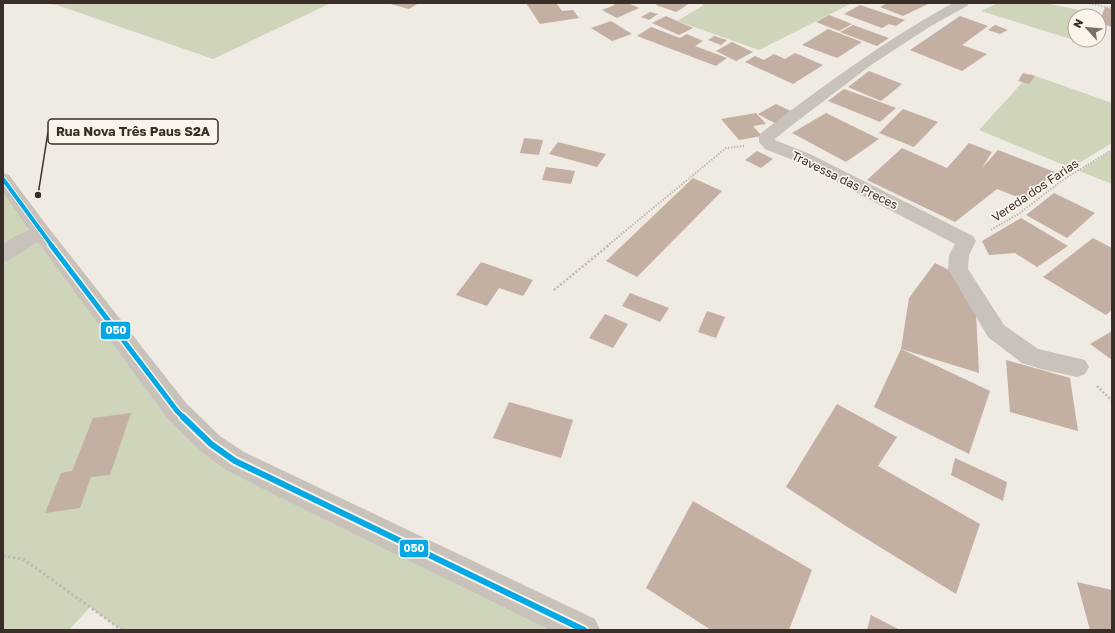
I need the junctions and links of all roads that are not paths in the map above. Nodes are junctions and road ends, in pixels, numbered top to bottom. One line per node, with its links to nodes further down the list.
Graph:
1 (963, 3): 5 (street, Travessa das Preces)
2 (3, 179): 3 (street)
3 (41, 232): 4 (street); 6 (street)
4 (3, 255)
5 (1077, 367)
6 (584, 630)

